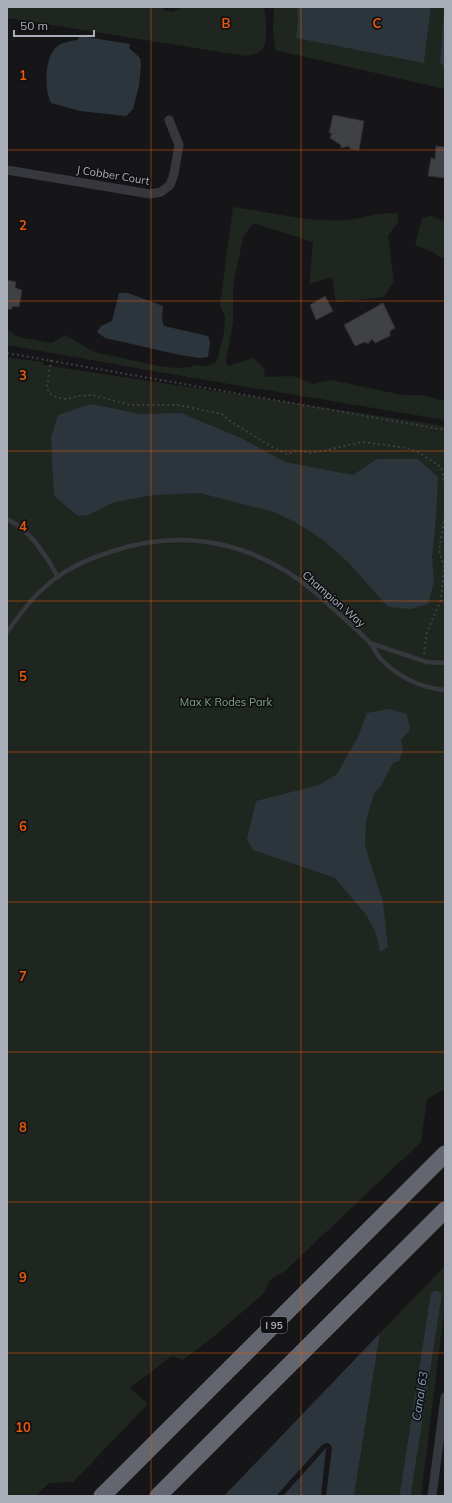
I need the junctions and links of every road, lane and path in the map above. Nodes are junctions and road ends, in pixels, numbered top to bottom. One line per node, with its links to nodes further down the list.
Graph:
1 (169, 120): 2 (street, J Cobber Court)
2 (7, 170)
3 (7, 353): 4 (path)
4 (51, 360): 5 (path); 6 (path)
5 (445, 430)
6 (445, 484)
7 (445, 516): 12 (path)
8 (7, 518): 9 (lane)
9 (58, 576): 10 (lane, Champion Way); 11 (lane, Champion Way)
10 (7, 632)
11 (370, 643): 12 (lane, Champion Way); 14 (lane, Champion Way)
12 (423, 661): 13 (lane, Champion Way)
13 (445, 663)
14 (445, 690)
15 (445, 1154): 18 (highway, I 95)
16 (445, 1210): 19 (highway)
17 (445, 1397): 20 (street)
18 (102, 1496)
19 (158, 1496)
20 (432, 1496)

